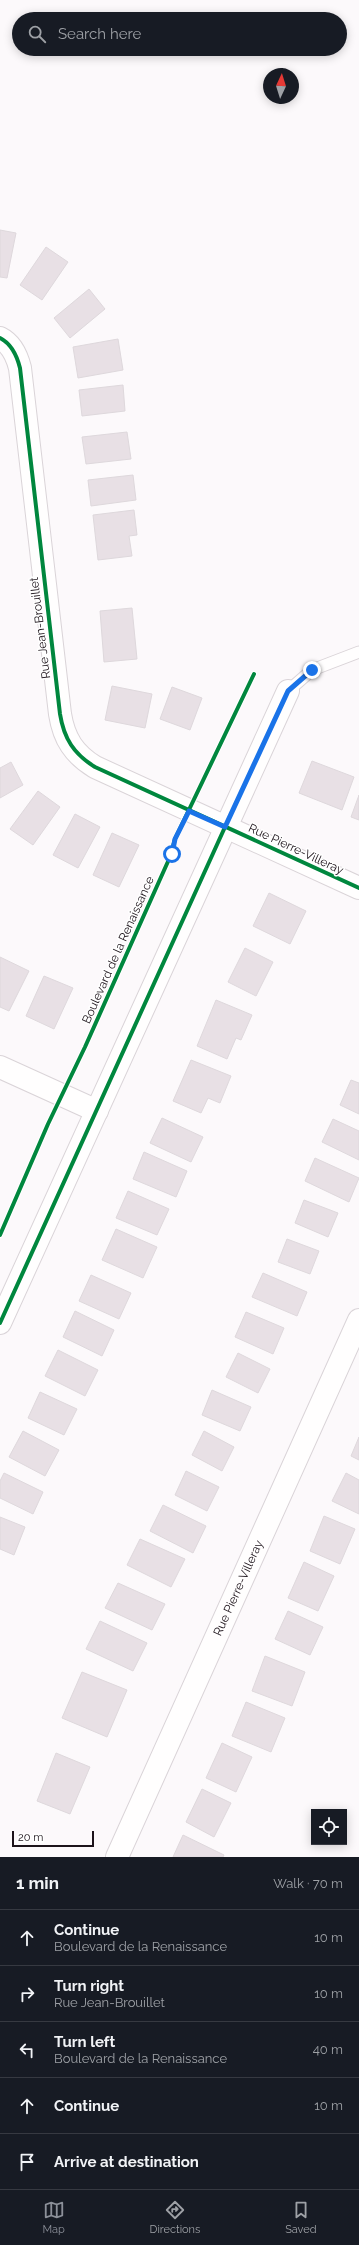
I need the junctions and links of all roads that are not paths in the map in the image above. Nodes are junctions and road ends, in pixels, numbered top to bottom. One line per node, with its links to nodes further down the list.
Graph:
1 (0, 338): 4 (street, Rue Jean-Brouillet)
2 (359, 652): 3 (lane)
3 (288, 691): 4 (street)
4 (225, 827): 5 (street, Rue Pierre-Villeray); 7 (street)
5 (359, 888)
6 (0, 1066): 7 (street)
7 (97, 1111): 9 (street)
8 (359, 1320): 10 (street, Rue Pierre-Villeray)
9 (0, 1323)
10 (117, 1857)

